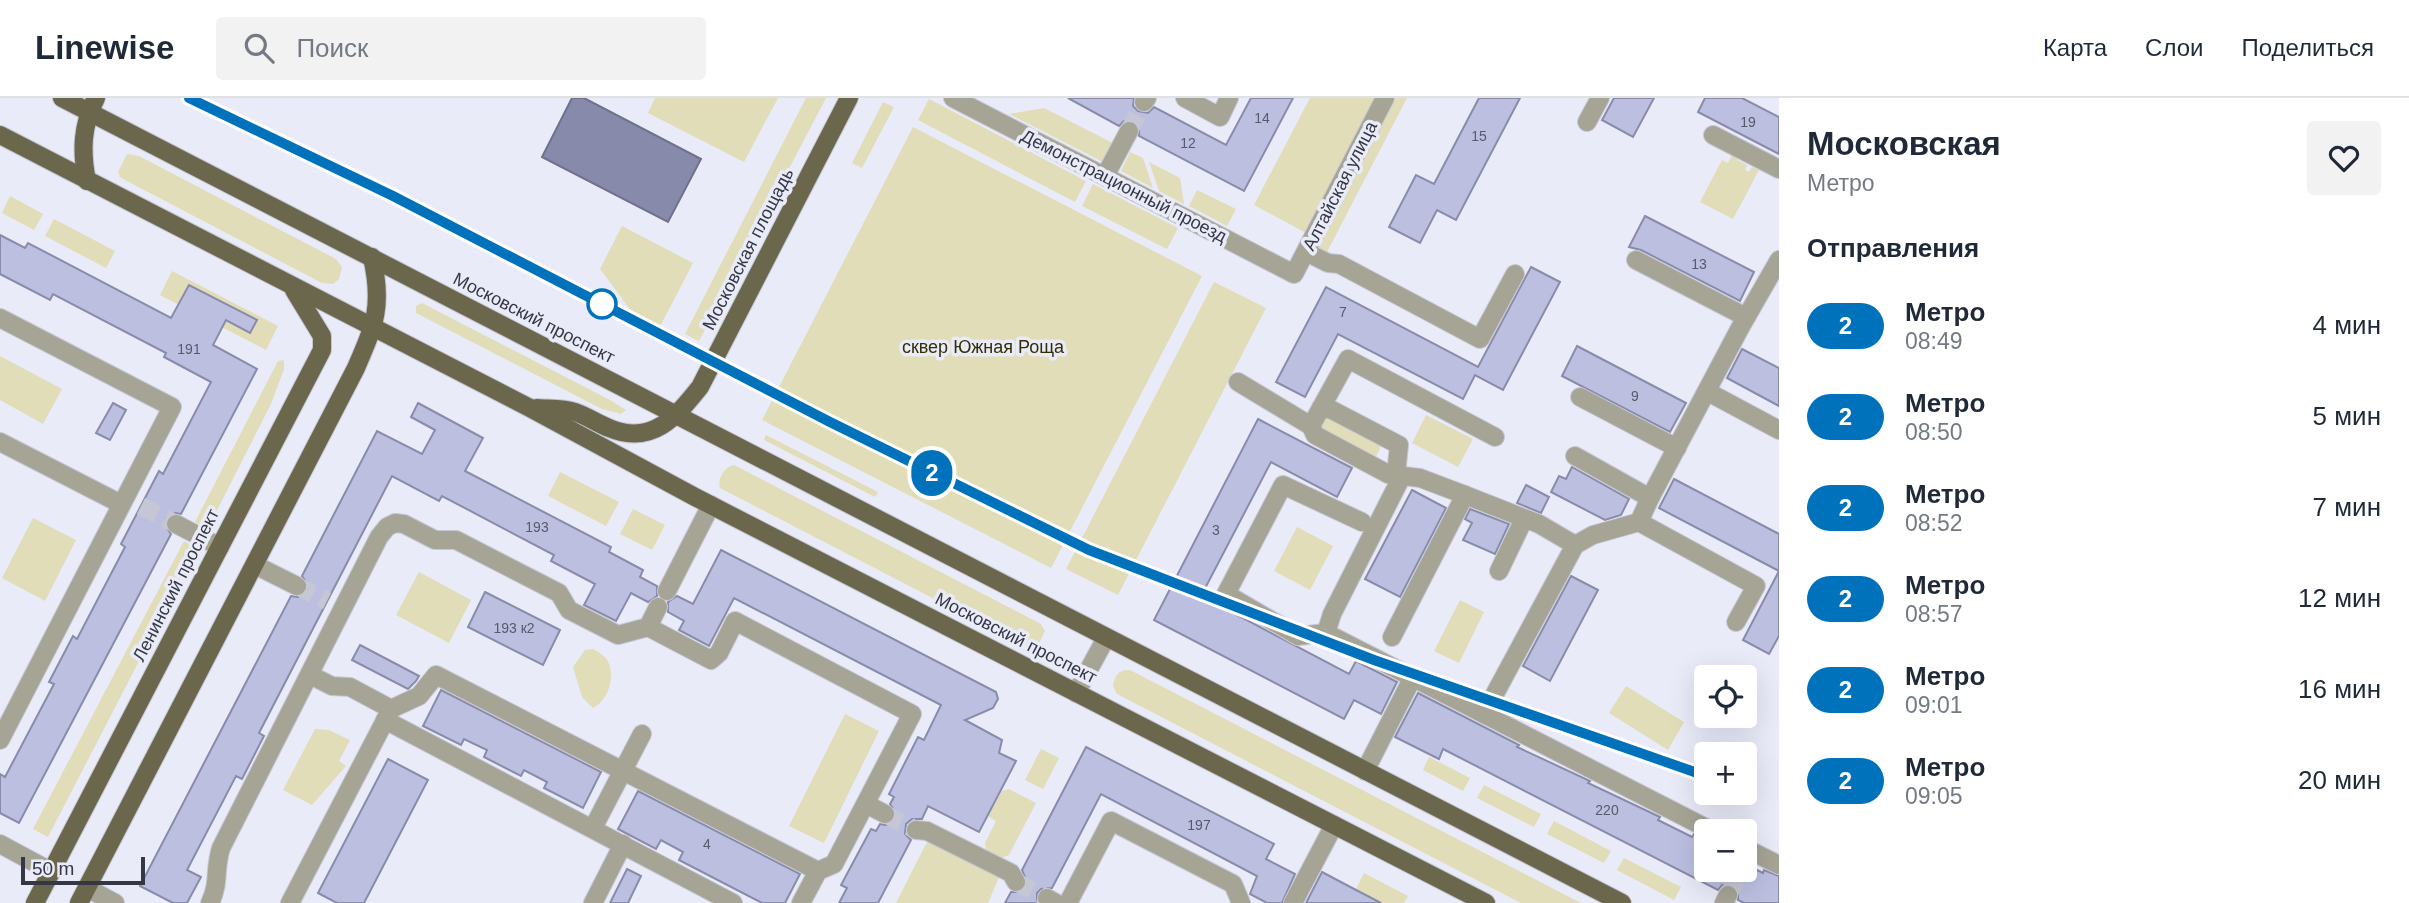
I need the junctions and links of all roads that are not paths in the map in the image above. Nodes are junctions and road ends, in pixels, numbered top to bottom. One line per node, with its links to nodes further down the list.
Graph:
1 (62, 98): 8 (main road, Московский проспект)
2 (849, 98): 31 (main road, Московская площадь)
3 (953, 98): 14 (street, Демонстрационный проезд)
4 (1185, 98): 5 (street)
5 (1229, 98)
6 (1385, 98): 16 (street, Алтайская улица)
7 (1600, 98): 9 (street)
8 (92, 105): 15 (main road); 17 (main road, Московский проспект)
9 (1587, 122)
10 (1129, 131): 14 (street)
11 (1713, 135): 13 (street)
12 (2, 141): 15 (main road, Московский проспект)
13 (1779, 169)
14 (1105, 177): 20 (street, Демонстрационный проезд)
15 (87, 181): 22 (main road, Московский проспект)
16 (1306, 252): 20 (street, Алтайская улица); 21 (street)
17 (372, 257): 25 (main road); 31 (main road, Московский проспект)
18 (1636, 260): 23 (street)
19 (1779, 262): 23 (street)
20 (1294, 274)
21 (1514, 274)
22 (292, 287): 25 (main road, Московский проспект); 48 (main road, Ленинский проспект)
23 (1746, 317): 27 (street)
24 (0, 318): 41 (street)
25 (373, 328): 29 (main road, Московский проспект); 49 (main road)
26 (1238, 382): 32 (street)
27 (1708, 392): 33 (street); 36 (street)
28 (1580, 397): 36 (street)
29 (530, 408): 31 (main road, Московский проспект); 42 (main road, Московский проспект)
30 (1321, 408): 32 (street); 34 (street); 38 (street)
31 (677, 415): 58 (main road, Московский проспект)
32 (1311, 426): 38 (street)
33 (1779, 430)
34 (1495, 437)
35 (0, 442): 41 (street)
36 (1677, 448): 40 (street)
37 (1575, 456): 40 (street)
38 (1399, 475): 39 (street); 56 (street)
39 (1465, 495): 43 (street); 57 (street)
40 (1650, 498): 45 (street)
41 (130, 502): 65 (street)
42 (711, 505): 52 (street); 61 (main road, Московский проспект)
43 (1524, 519): 47 (street); 50 (street)
44 (1362, 522): 56 (street)
45 (1639, 522): 47 (street); 54 (street)
46 (176, 524): 48 (street)
47 (1575, 545): 63 (street)
48 (220, 547): 79 (main road, Ленинский проспект)
49 (255, 565): 51 (street); 81 (main road)
50 (1499, 570)
51 (297, 586)
52 (667, 590)
53 (657, 607): 55 (street)
54 (1736, 622)
55 (648, 627): 59 (street); 68 (street)
56 (1326, 633): 60 (street)
57 (1392, 637)
58 (1106, 638): 61 (street); 67 (main road, Московский проспект)
59 (310, 675): 62 (street); 84 (street)
60 (1413, 677): 63 (street); 67 (street)
61 (1076, 693): 71 (main road, Московский проспект)
62 (388, 714): 66 (street); 72 (street); 85 (street)
63 (1484, 714): 70 (street)
64 (642, 734): 66 (street)
65 (0, 740)
66 (623, 771): 72 (street); 78 (street)
67 (1365, 771): 93 (main road, Московский проспект)
68 (866, 804): 69 (street); 78 (street)
69 (885, 814)
70 (1694, 822)
71 (1334, 825): 91 (street); 92 (main road, Московский проспект)
72 (593, 828): 75 (street)
73 (916, 830): 80 (street)
74 (0, 844): 79 (street)
75 (623, 844): 86 (street); 87 (street)
76 (1757, 857): 77 (street)
77 (1779, 865)
78 (818, 871): 88 (street)
79 (51, 872): 82 (main road, Ленинский проспект)
80 (1016, 882)
81 (83, 896): 83 (street)
82 (35, 903)
83 (115, 903)
84 (210, 903)
85 (290, 903)
86 (593, 903)
87 (733, 903)
88 (801, 903)
89 (1068, 903): 90 (street)
90 (1241, 903)
91 (1293, 903)
92 (1486, 903)
93 (1622, 903)

